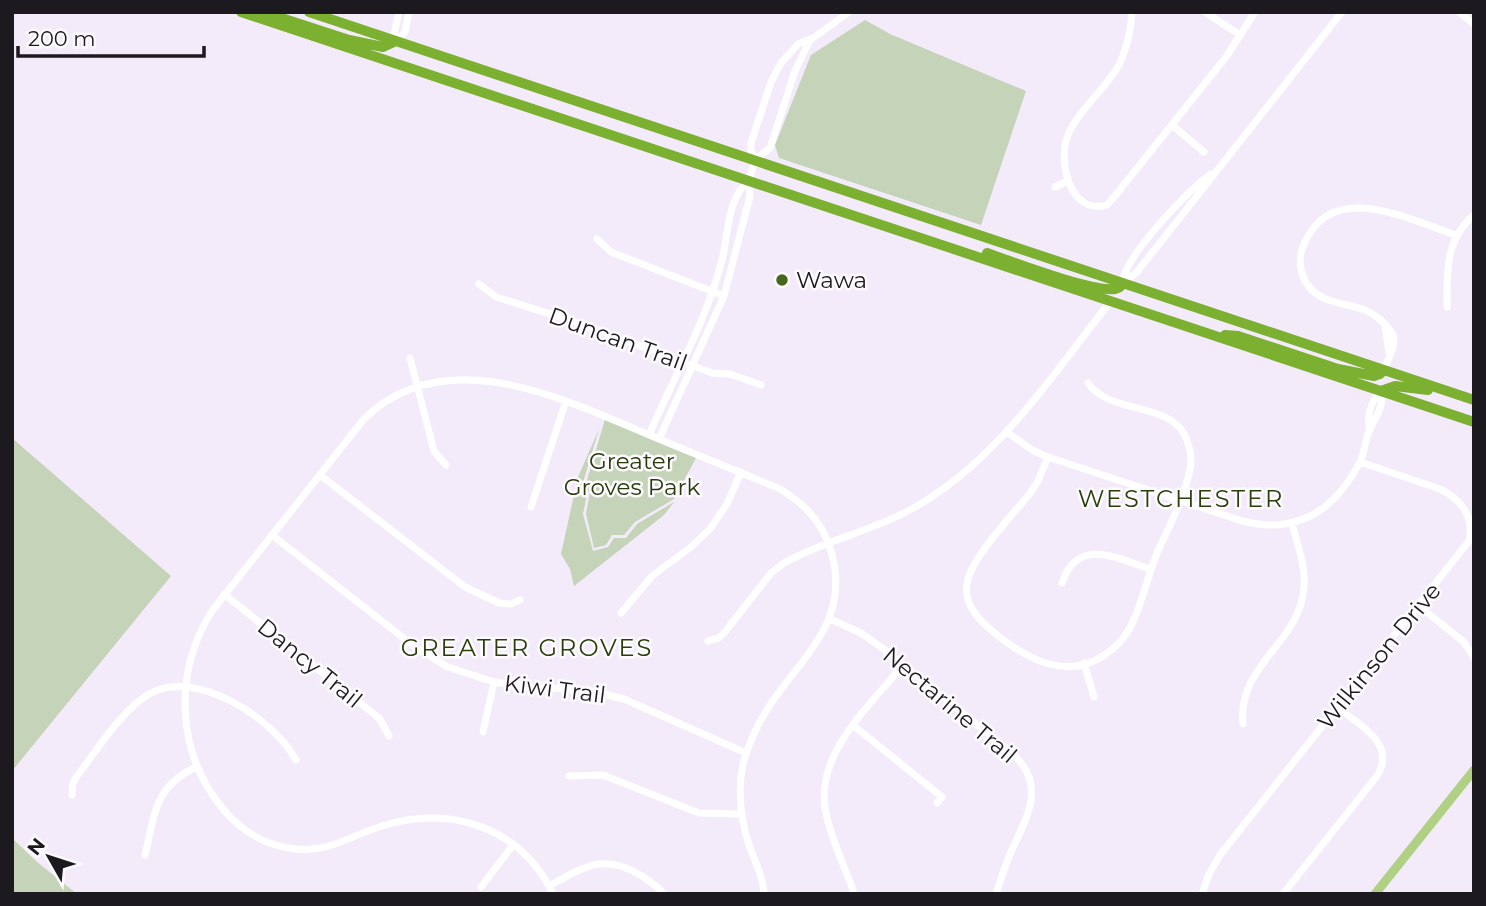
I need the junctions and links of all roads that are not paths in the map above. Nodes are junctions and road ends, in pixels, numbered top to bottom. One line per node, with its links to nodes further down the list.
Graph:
1 (241, 12): 20 (highway)
2 (263, 12): 15 (highway)
3 (309, 12): 15 (highway)
4 (399, 12): 15 (street)
5 (409, 12): 15 (street)
6 (849, 12): 14 (street)
7 (1132, 12): 21 (street)
8 (1205, 12): 13 (street)
9 (1255, 12): 13 (street)
10 (1342, 12): 19 (street)
11 (1460, 12): 12 (street)
12 (1474, 24)
13 (1240, 35): 16 (street)
14 (810, 40): 18 (street); 18 (street)
15 (396, 41): 18 (highway)
16 (1171, 125): 17 (street); 21 (street)
17 (1205, 152)
18 (755, 160): 20 (street); 29 (highway)
19 (1216, 170): 24 (street); 27 (street)
20 (748, 181): 28 (highway); 31 (street); 32 (street)
21 (1068, 181): 22 (street)
22 (1055, 187)
23 (1474, 215): 25 (street)
24 (1152, 235): 27 (street); 29 (street)
25 (1456, 235): 34 (street); 39 (street)
26 (597, 239): 31 (street)
27 (1161, 243): 29 (street)
28 (960, 251): 29 (highway); 33 (highway)
29 (1123, 283): 39 (highway)
30 (479, 284): 37 (street, Duncan Trail)
31 (713, 292): 32 (street); 37 (street)
32 (724, 296): 38 (street)
33 (1111, 301): 35 (highway); 48 (street)
34 (1447, 307)
35 (1218, 337): 39 (highway); 43 (highway)
36 (410, 358): 42 (street)
37 (682, 362): 38 (street, Duncan Trail); 49 (street)
38 (694, 366): 41 (street, Duncan Trail); 50 (street)
39 (1384, 370): 44 (highway)
40 (1088, 383): 56 (street)
41 (761, 385)
42 (417, 386): 46 (street); 53 (street); 55 (street)
43 (1381, 391): 44 (highway); 47 (highway); 52 (street)
44 (1450, 392): 45 (highway)
45 (1474, 400)
46 (566, 401): 49 (street); 57 (street)
47 (1474, 422)
48 (1007, 432): 51 (street); 60 (street)
49 (649, 435): 50 (street)
50 (659, 439): 54 (street)
51 (1048, 457): 56 (street); 70 (street)
52 (1360, 462): 58 (street); 65 (street, Wilkinson Drive)
53 (446, 465)
54 (741, 472): 60 (street); 66 (street)
55 (320, 475): 59 (street); 64 (street)
56 (1179, 500): 58 (street); 61 (street)
57 (531, 507)
58 (1292, 523): 76 (street)
59 (272, 535): 63 (street); 72 (street, Kiwi Trail)
60 (829, 545): 67 (street); 68 (street)
61 (1150, 569): 62 (street); 70 (street)
62 (1062, 583)
63 (224, 594): 73 (street); 79 (street, Dancy Trail)
64 (520, 600)
65 (1419, 606): 69 (street); 75 (street, Wilkinson Drive)
66 (621, 613)
67 (830, 620): 71 (street, Nectarine Trail); 80 (street)
68 (708, 641)
69 (1474, 658)
70 (1084, 663): 74 (street)
71 (903, 665): 77 (street); 95 (street, Nectarine Trail)
72 (494, 682): 78 (street); 80 (street, Kiwi Trail)
73 (185, 688): 81 (street); 82 (street); 85 (street)
74 (1094, 697)
75 (1338, 708): 96 (street, Wilkinson Drive); 97 (street)
76 (1243, 724)
77 (854, 726): 86 (street); 92 (street)
78 (483, 732)
79 (389, 736)
80 (746, 753): 87 (street)
81 (296, 760)
82 (196, 766): 88 (street); 89 (street)
83 (1474, 771): 98 (main road)
84 (569, 776): 87 (street)
85 (72, 795)
86 (937, 803)
87 (741, 814): 94 (street)
88 (513, 845): 90 (street); 91 (street)
89 (145, 855)
90 (481, 887)
91 (551, 890): 93 (street)
92 (853, 890)
93 (664, 894)
94 (765, 894)
95 (996, 894)
96 (1202, 894)
97 (1283, 894)
98 (1375, 894)

